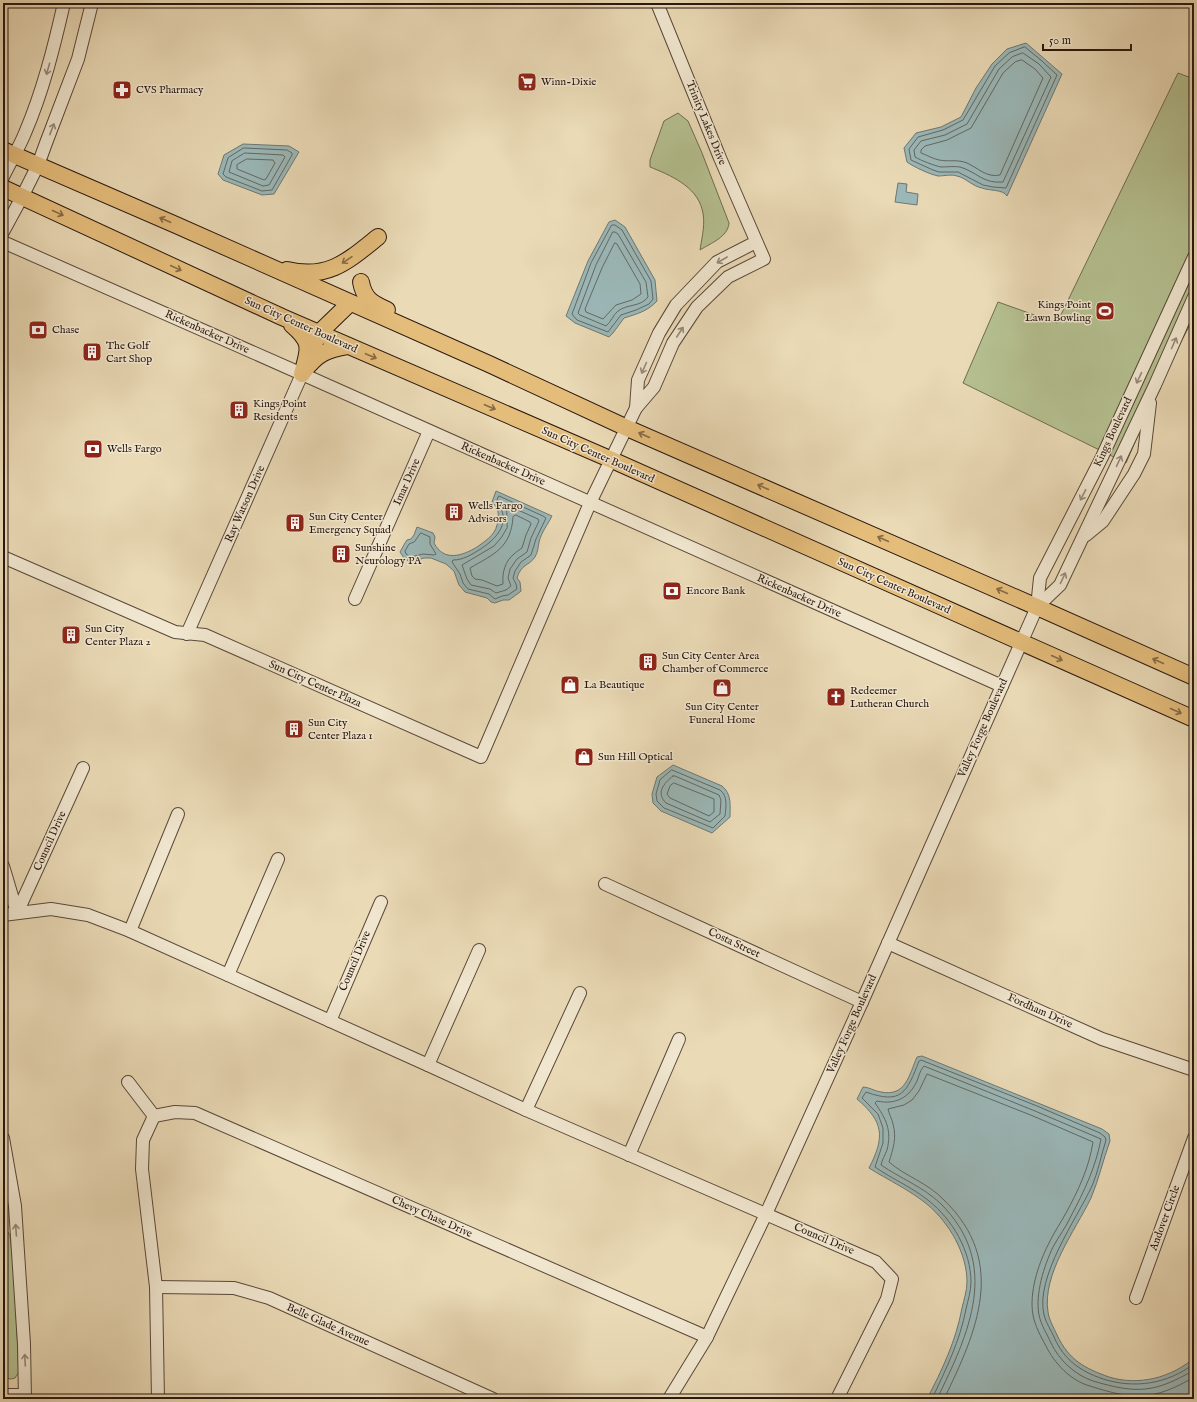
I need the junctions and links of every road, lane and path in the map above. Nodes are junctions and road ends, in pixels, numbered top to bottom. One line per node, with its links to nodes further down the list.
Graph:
1 (64, 3): 4 (street, one-way to 4)
2 (92, 3): 5 (street, one-way to 2)
3 (657, 3): 12 (street, Trinity Lakes Drive)
4 (8, 153): 5 (main road); 6 (street)
5 (38, 165): 8 (street); 14 (main road, one-way to 5)
6 (3, 177)
7 (3, 188): 8 (main road, Sun City Center Boulevard)
8 (22, 197): 9 (street); 19 (main road, Sun City Center Boulevard, one-way to 19)
9 (3, 232)
10 (378, 237): 14 (main road, one-way to 14)
11 (3, 242): 24 (street, Rickenbacker Drive)
12 (756, 242): 26 (street, Trinity Lakes Drive, one-way to 26); 26 (street, Trinity Lakes Drive, one-way to 12)
13 (1194, 257): 16 (street, Kings Boulevard)
14 (261, 264): 18 (main road)
15 (361, 282): 23 (main road)
16 (1178, 292): 17 (street); 34 (street, Kings Boulevard, one-way to 34)
17 (1194, 298): 25 (street, Kings Boulevard, one-way to 17)
18 (350, 303): 20 (main road); 23 (main road)
19 (282, 317): 20 (main road, Sun City Center Boulevard); 22 (main road)
20 (319, 333): 21 (main road, Sun City Center Boulevard); 22 (main road)
21 (348, 346): 24 (main road); 29 (main road, Sun City Center Boulevard, one-way to 29)
22 (308, 355): 24 (main road)
23 (488, 364): 27 (main road)
24 (302, 374): 28 (street, Rickenbacker Drive); 35 (street, Ray Watson Drive)
25 (1150, 396): 31 (street, Kings Boulevard, one-way to 25); 31 (street, Kings Boulevard)
26 (636, 408): 27 (street, Trinity Lakes Drive)
27 (627, 428): 29 (street, Trinity Lakes Drive); 34 (main road, one-way to 27)
28 (429, 431): 30 (street, Rickenbacker Drive); 33 (street, Imar Drive)
29 (612, 460): 30 (street, Sun City Center Plaza); 36 (main road, Sun City Center Boulevard)
30 (590, 503): 35 (street, Sun City Center Plaza); 38 (street, Rickenbacker Drive)
31 (1083, 536): 34 (street, Kings Boulevard, one-way to 31)
32 (3, 557): 35 (street, Sun City Center Plaza)
33 (355, 599)
34 (1037, 607): 36 (street, Kings Boulevard); 37 (main road, one-way to 34)
35 (187, 634)
36 (1021, 642): 38 (street, Valley Forge Boulevard); 39 (main road, Sun City Center Boulevard, one-way to 39)
37 (1194, 677)
38 (1002, 686): 49 (street, Valley Forge Boulevard)
39 (1194, 719)
40 (83, 768): 46 (street, Council Drive)
41 (178, 814): 48 (street)
42 (278, 859): 51 (street)
43 (3, 866): 46 (street)
44 (605, 884): 53 (street, Costa Street)
45 (381, 902): 54 (street, Council Drive)
46 (17, 913): 47 (street, Council Drive); 48 (street, Council Drive)
47 (3, 915)
48 (130, 931): 51 (street, Council Drive)
49 (888, 944): 53 (street, Valley Forge Boulevard); 57 (street, Fordham Drive)
50 (479, 950): 56 (street)
51 (228, 975): 54 (street, Council Drive)
52 (580, 994): 59 (street)
53 (862, 1002): 64 (street, Valley Forge Boulevard)
54 (330, 1021): 56 (street, Council Drive)
55 (679, 1039): 63 (street)
56 (428, 1065): 59 (street, Council Drive)
57 (1194, 1070)
58 (128, 1082): 60 (street)
59 (526, 1110): 63 (street, Council Drive)
60 (154, 1116): 65 (street); 67 (street, Chevy Chase Drive)
61 (3, 1138): 69 (street, one-way to 61)
62 (1194, 1138): 66 (street, Andover Circle)
63 (629, 1155): 64 (street, Council Drive)
64 (766, 1214): 67 (street, Valley Forge Boulevard); 73 (street, Council Drive)
65 (156, 1287): 70 (street); 71 (street, Belle Glade Avenue)
66 (1136, 1298)
67 (707, 1337): 72 (street, Valley Forge Boulevard)
68 (3, 1396): 69 (street)
69 (25, 1397)
70 (158, 1399)
71 (493, 1399)
72 (669, 1399)
73 (837, 1399)

